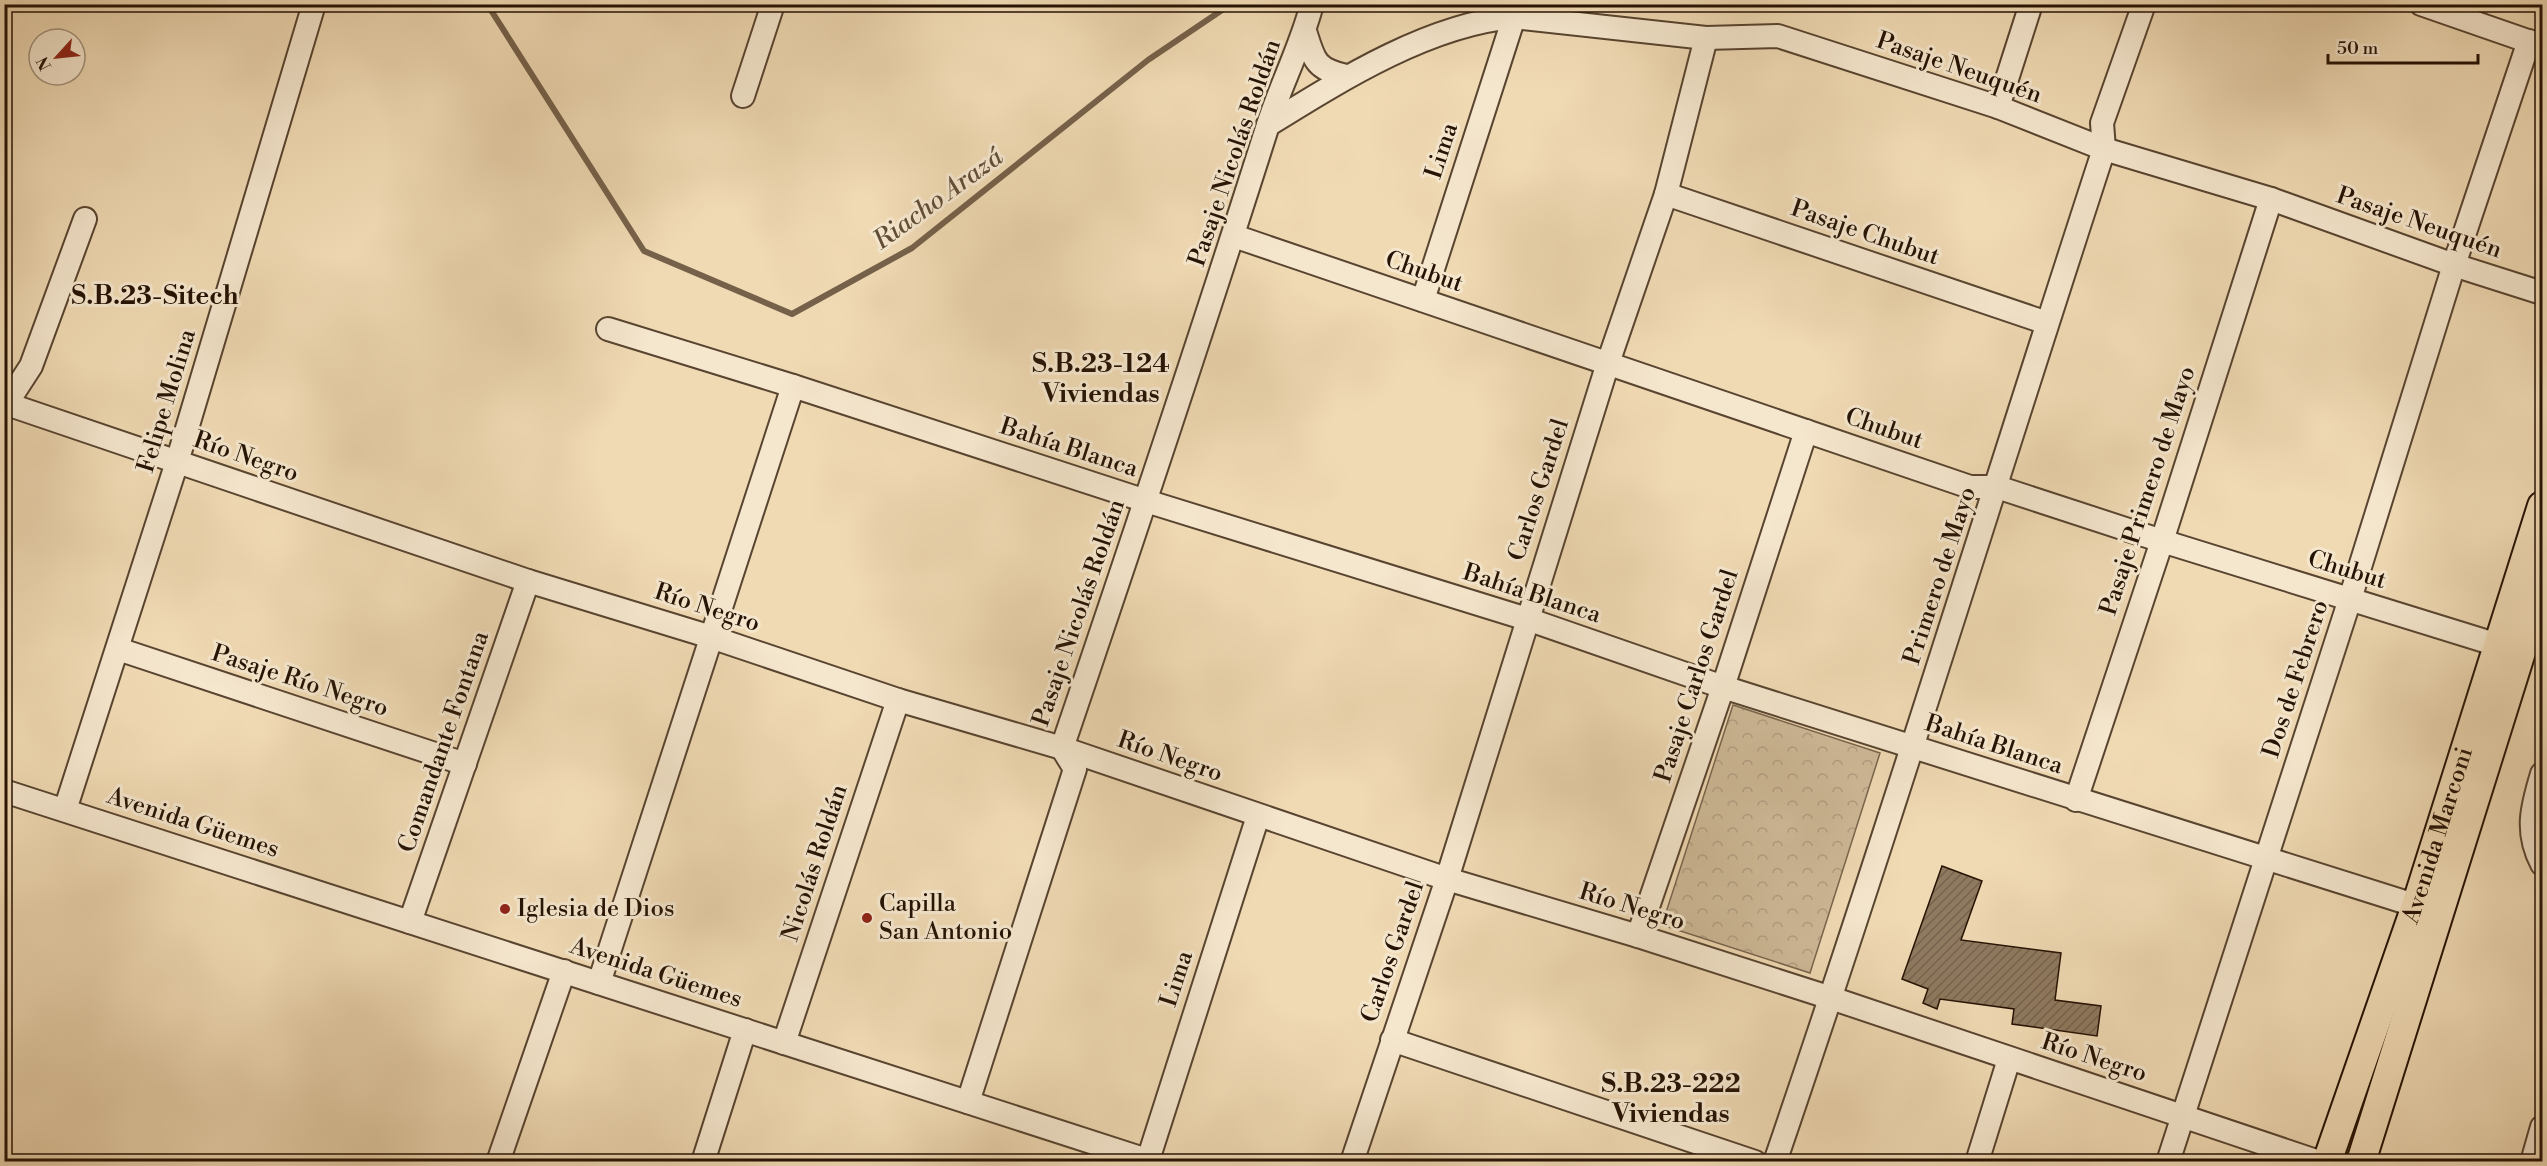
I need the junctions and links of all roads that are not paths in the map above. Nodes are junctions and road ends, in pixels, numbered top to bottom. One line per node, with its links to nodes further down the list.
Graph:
1 (314, 4): 29 (street, Felipe Molina)
2 (773, 4): 12 (street)
3 (1312, 4): 8 (street, Pasaje Nicolás Roldán)
4 (2031, 4): 13 (street)
5 (2144, 4): 15 (street, Primero de Mayo)
6 (2421, 4): 10 (street)
7 (1514, 17): 9 (street, Pasaje Neuquén); 11 (street, Pasaje Neuquén); 22 (street, Lima)
8 (1305, 31): 11 (street); 14 (street, Pasaje Nicolás Roldán)
9 (1706, 38): 13 (street, Pasaje Neuquén); 16 (street, Carlos Gardel)
10 (2536, 44): 20 (street, Dos de Febrero)
11 (1346, 76): 14 (street, Pasaje Neuquén)
12 (743, 96)
13 (1998, 107): 15 (street, Pasaje Neuquén)
14 (1268, 125): 19 (street, Pasaje Nicolás Roldán)
15 (2104, 148): 17 (street, Pasaje Neuquén); 23 (street, Primero de Mayo)
16 (1666, 194): 23 (street, Pasaje Chubut); 25 (street, Carlos Gardel)
17 (2271, 199): 20 (street, Pasaje Neuquén); 33 (street, Pasaje Primero de Mayo)
18 (85, 219): 27 (street)
19 (1234, 236): 22 (street, Chubut); 31 (street, Pasaje Nicolás Roldán)
20 (2454, 265): 21 (street, Pasaje Neuquén); 36 (street, Dos de Febrero)
21 (2542, 293)
22 (1422, 300): 25 (street, Chubut)
23 (2047, 323): 30 (street, Primero de Mayo)
24 (608, 329): 26 (street, Bahía Blanca)
25 (1608, 363): 28 (street, Chubut); 37 (street, Carlos Gardel)
26 (793, 386): 31 (street, Bahía Blanca); 38 (street)
27 (5, 403): 29 (street, Río Negro)
28 (1806, 431): 30 (street, Chubut); 41 (street, Pasaje Carlos Gardel)
29 (177, 462): 34 (street, Río Negro); 39 (street, Felipe Molina)
30 (1997, 487): 33 (street, Chubut); 43 (street, Primero de Mayo)
31 (1146, 501): 37 (street, Bahía Blanca); 44 (street, Pasaje Nicolás Roldán)
32 (2542, 506): 40 (main road, Avenida Marconi)
33 (2162, 541): 36 (street, Chubut); 48 (street, Pasaje Primero de Mayo)
34 (528, 581): 38 (street, Río Negro); 45 (street, Comandante Fontana)
35 (2542, 585): 40 (main road, Avenida Marconi)
36 (2350, 599): 40 (street, Chubut); 51 (street, Dos de Febrero)
37 (1527, 619): 41 (street, Bahía Blanca); 53 (street, Carlos Gardel)
38 (711, 637): 42 (street, Río Negro); 58 (street)
39 (118, 649): 45 (street, Pasaje Río Negro); 49 (street, Felipe Molina)
40 (2510, 649): 54 (main road, Avenida Marconi)
41 (1723, 687): 43 (street, Bahía Blanca); 56 (street, Pasaje Carlos Gardel)
42 (898, 700): 44 (street, Río Negro); 62 (street, Nicolás Roldán)
43 (1913, 746): 48 (street, Bahía Blanca); 59 (street, Primero de Mayo)
44 (1062, 748): 50 (street, Río Negro); 64 (street, Pasaje Nicolás Roldán)
45 (465, 764): 55 (street, Comandante Fontana)
46 (2542, 774): 52 (street)
47 (4, 791): 49 (street, Avenida Güemes)
48 (2076, 800): 51 (street, Bahía Blanca)
49 (65, 810): 55 (street, Avenida Güemes)
50 (1258, 816): 53 (street, Río Negro); 69 (street, Lima)
51 (2267, 860): 54 (street, Bahía Blanca); 65 (street, Dos de Febrero)
52 (2542, 864)
53 (1447, 879): 56 (street, Río Negro); 61 (street, Carlos Gardel)
54 (2428, 909): 76 (main road, Avenida Marconi); 77 (main road, Avenida Marconi)
55 (410, 922): 57 (street, Avenida Güemes)
56 (1638, 936): 59 (street, Río Negro)
57 (564, 971): 58 (street, Avenida Güemes); 67 (street)
58 (599, 983): 60 (street, Avenida Güemes)
59 (1831, 998): 63 (street, Río Negro); 72 (street, Primero de Mayo)
60 (746, 1030): 62 (street, Avenida Güemes); 68 (street)
61 (1392, 1040): 70 (street, Carlos Gardel); 71 (street)
62 (784, 1043): 64 (street, Avenida Güemes)
63 (2009, 1059): 65 (street, Río Negro); 73 (street)
64 (968, 1102): 69 (street, Avenida Güemes)
65 (2183, 1116): 74 (street, Dos de Febrero); 75 (street, Río Negro)
66 (2542, 1127): 78 (street)
67 (498, 1161)
68 (704, 1161)
69 (1150, 1161)
70 (1352, 1161)
71 (1755, 1161)
72 (1775, 1161)
73 (1977, 1161)
74 (2168, 1161)
75 (2319, 1161)
76 (2327, 1161)
77 (2361, 1161)
78 (2532, 1161)

